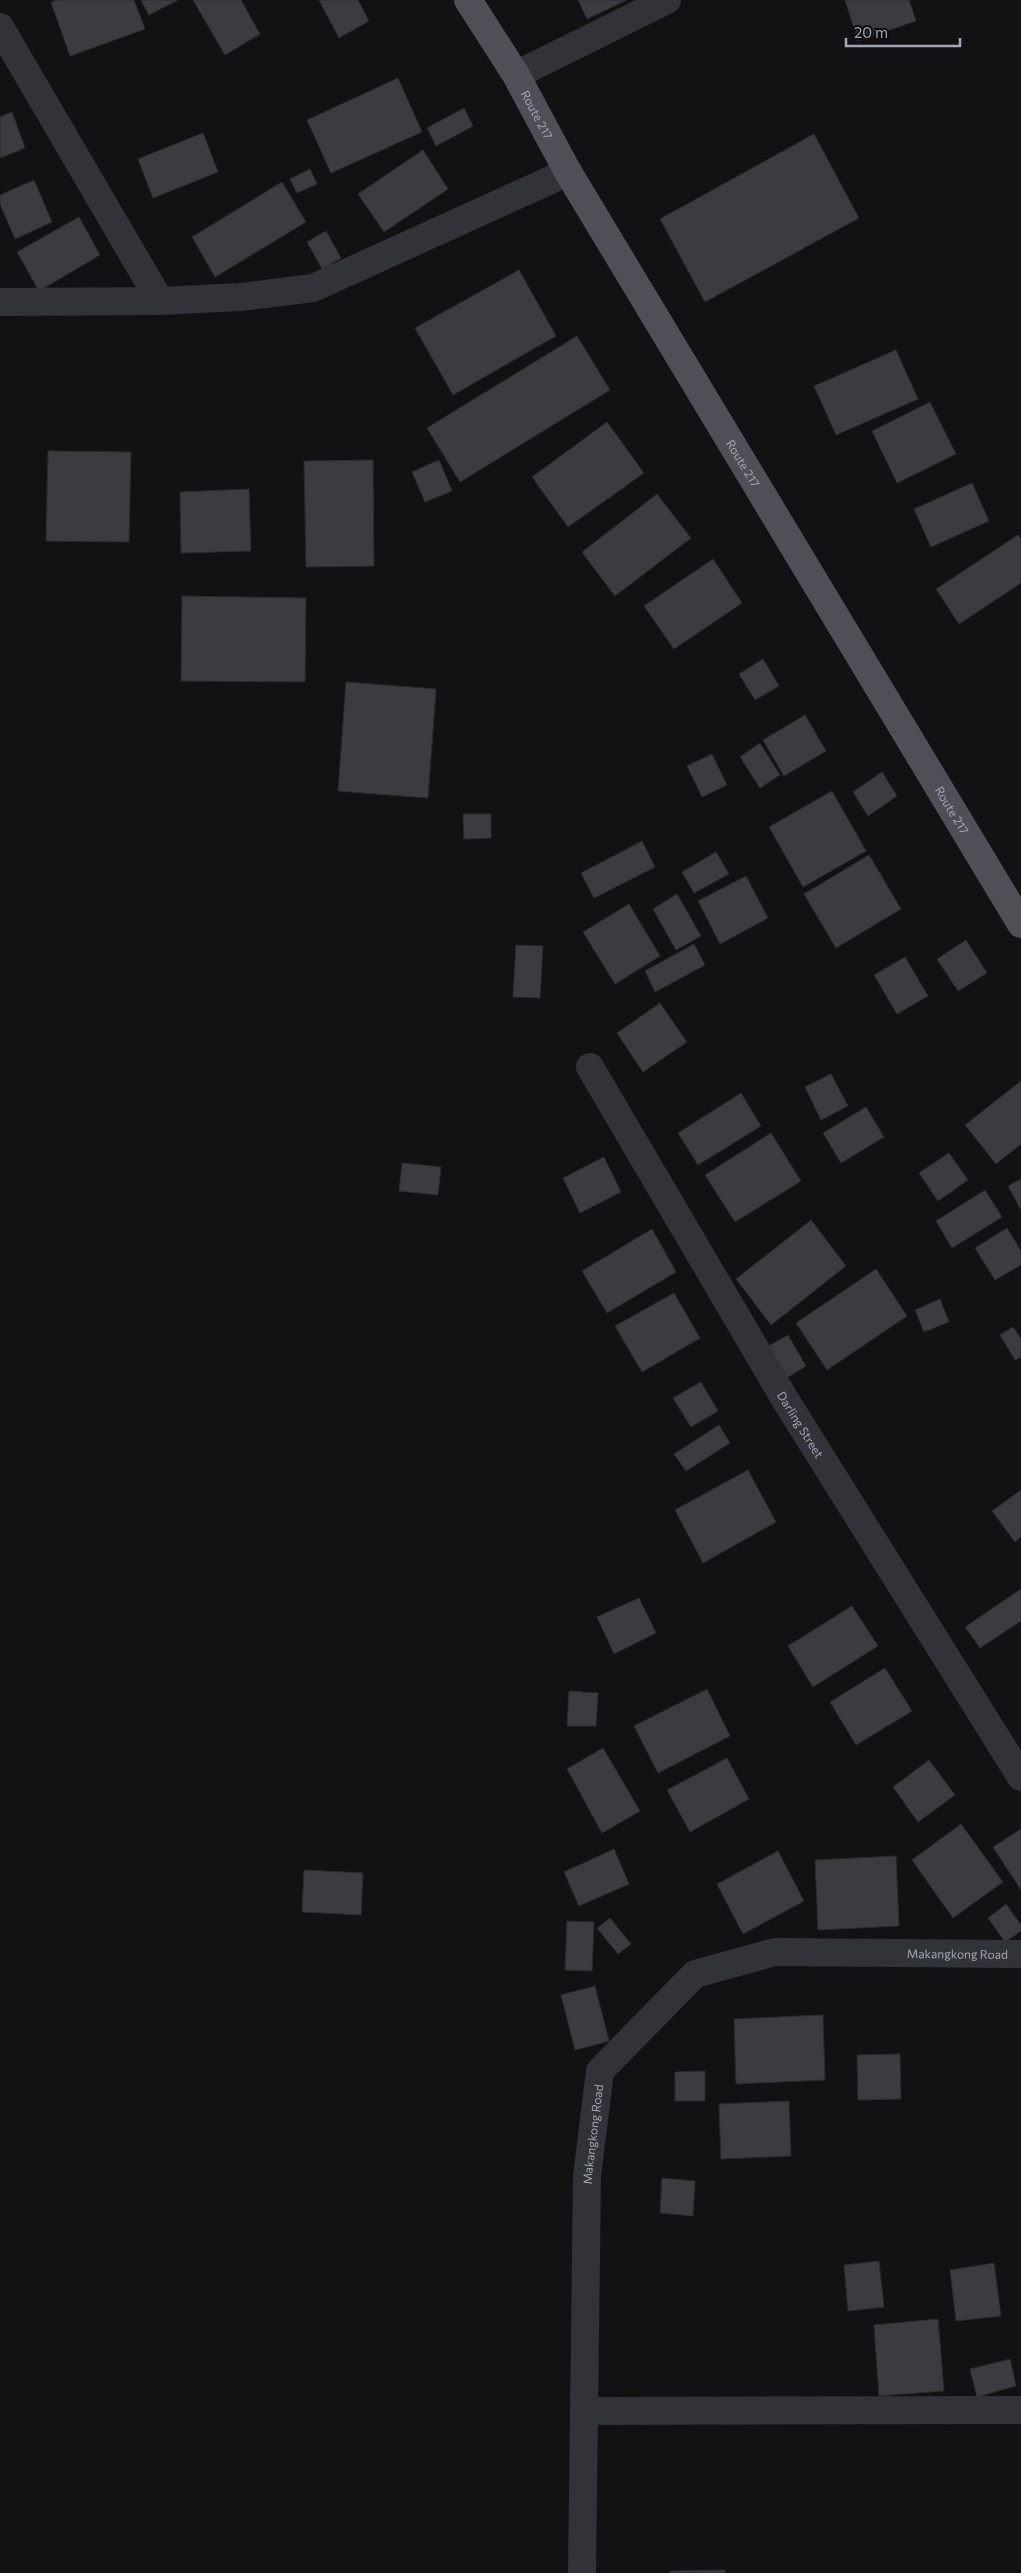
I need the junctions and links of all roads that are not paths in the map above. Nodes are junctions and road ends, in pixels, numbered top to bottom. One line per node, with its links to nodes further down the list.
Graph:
1 (468, 0): 4 (main road, Route 217)
2 (666, 0): 4 (street)
3 (0, 27): 7 (street)
4 (516, 75): 5 (main road, Route 217)
5 (568, 172): 7 (street); 8 (main road, Route 217)
6 (0, 302): 7 (street)
7 (160, 302)
8 (1021, 924)
9 (590, 1067): 10 (street, Darling Street)
10 (1021, 1777)
11 (1021, 1954): 13 (street, Makangkong Road)
12 (1021, 2410): 13 (street)
13 (584, 2411): 14 (street, Makangkong Road)
14 (582, 2573)

